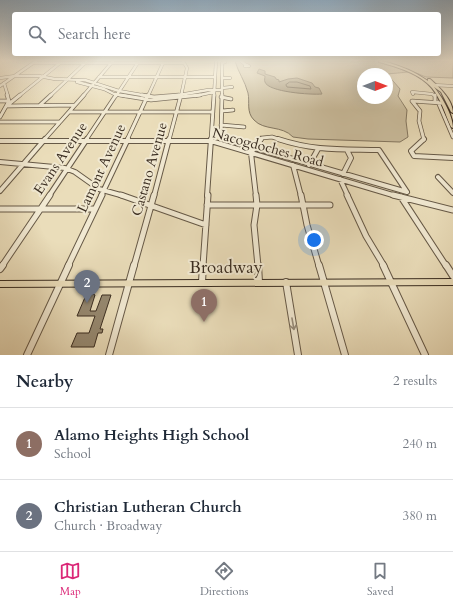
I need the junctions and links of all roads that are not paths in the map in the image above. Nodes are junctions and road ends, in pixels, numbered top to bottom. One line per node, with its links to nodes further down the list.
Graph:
1 (128, 77): 24 (street, Evans Avenue)
2 (157, 77): 26 (street, Lamont Avenue)
3 (185, 77): 27 (street, Castano Avenue)
4 (215, 77): 23 (street)
5 (11, 78): 17 (street)
6 (52, 78): 16 (street)
7 (70, 78): 16 (street)
8 (99, 78): 9 (street); 18 (street)
9 (112, 78)
10 (222, 78): 11 (street); 22 (street)
11 (230, 78)
12 (421, 78): 19 (main road)
13 (422, 78): 19 (main road)
14 (11, 79): 15 (street); 17 (street)
15 (40, 79): 16 (street); 32 (street)
16 (67, 80): 18 (street); 33 (street)
17 (1, 82): 32 (street)
18 (93, 85): 24 (street); 34 (street)
19 (434, 85): 20 (street); 31 (main road); 42 (main road)
20 (453, 86)
21 (232, 87): 22 (street)
22 (222, 90): 23 (street); 28 (street)
23 (215, 92): 27 (street); 41 (street)
24 (118, 93): 26 (street); 38 (street, Evans Avenue)
25 (413, 94): 31 (street)
26 (147, 97): 27 (street); 39 (street, Lamont Avenue)
27 (180, 97): 40 (street, Castano Avenue)
28 (221, 98): 29 (street); 36 (street)
29 (232, 99)
30 (0, 102): 32 (street)
31 (438, 102): 48 (main road); 49 (street); 59 (street)
32 (9, 104): 33 (street); 43 (street)
33 (40, 106): 34 (street)
34 (75, 106): 37 (street)
35 (233, 110): 36 (street)
36 (222, 111): 46 (street)
37 (69, 112): 38 (street); 45 (street)
38 (105, 112): 39 (street); 54 (street, Evans Avenue)
39 (140, 112): 40 (street); 50 (street, Lamont Avenue)
40 (177, 112): 41 (street); 51 (street, Castano Avenue)
41 (213, 112): 55 (street)
42 (453, 112)
43 (0, 117)
44 (0, 122): 45 (street)
45 (60, 122): 53 (street)
46 (221, 125): 47 (street); 58 (street)
47 (244, 127)
48 (453, 127)
49 (453, 135)
50 (127, 140): 51 (street, Nacogdoches Road); 54 (street, Nacogdoches Road); 67 (street, Lamont Avenue)
51 (168, 140): 55 (street, Nacogdoches Road); 71 (street, Castano Avenue)
52 (0, 141): 53 (street, Nacogdoches Road)
53 (44, 141): 54 (street, Nacogdoches Road); 61 (street)
54 (85, 141): 64 (street, Evans Avenue)
55 (211, 141): 58 (street, Nacogdoches Road); 72 (street)
56 (318, 149): 57 (street); 58 (street); 63 (street)
57 (347, 150): 65 (street); 65 (street)
58 (252, 151): 62 (street, Nacogdoches Road); 63 (street); 73 (street)
59 (453, 158)
60 (0, 162): 61 (street)
61 (24, 164): 64 (street); 68 (street)
62 (293, 165): 65 (street, Nacogdoches Road); 74 (street)
63 (309, 165): 65 (street)
64 (67, 169): 67 (street); 77 (street, Evans Avenue)
65 (341, 176): 70 (street, Nacogdoches Road); 89 (street)
66 (438, 177): 69 (street)
67 (104, 190): 71 (street); 78 (street, Lamont Avenue)
68 (0, 191)
69 (453, 193)
70 (401, 197): 79 (street, Nacogdoches Road); 82 (street)
71 (150, 205): 80 (street); 88 (street, Castano Avenue)
72 (207, 205): 73 (street); 80 (street)
73 (257, 205): 74 (street); 84 (street)
74 (304, 205): 75 (street); 86 (street)
75 (330, 205)
76 (0, 209): 77 (street)
77 (39, 209): 78 (street); 81 (street, Evans Avenue)
78 (94, 209): 91 (street, Lamont Avenue)
79 (453, 210)
80 (206, 225): 83 (street)
81 (0, 269)
82 (453, 276)
83 (202, 282): 84 (main road, Broadway); 88 (main road, Broadway)
84 (259, 282): 85 (main road, Broadway)
85 (286, 282): 86 (main road, Broadway); 94 (street, one-way to 94)
86 (324, 282): 89 (main road, Broadway); 95 (street)
87 (453, 282): 89 (main road, Broadway)
88 (129, 283): 91 (main road, Broadway); 93 (street, Castano Avenue)
89 (391, 283): 96 (street)
90 (0, 284): 91 (main road, Broadway)
91 (61, 284): 92 (street, Lamont Avenue)
92 (27, 355)
93 (109, 355)
94 (298, 355)
95 (345, 355)
96 (425, 355)

